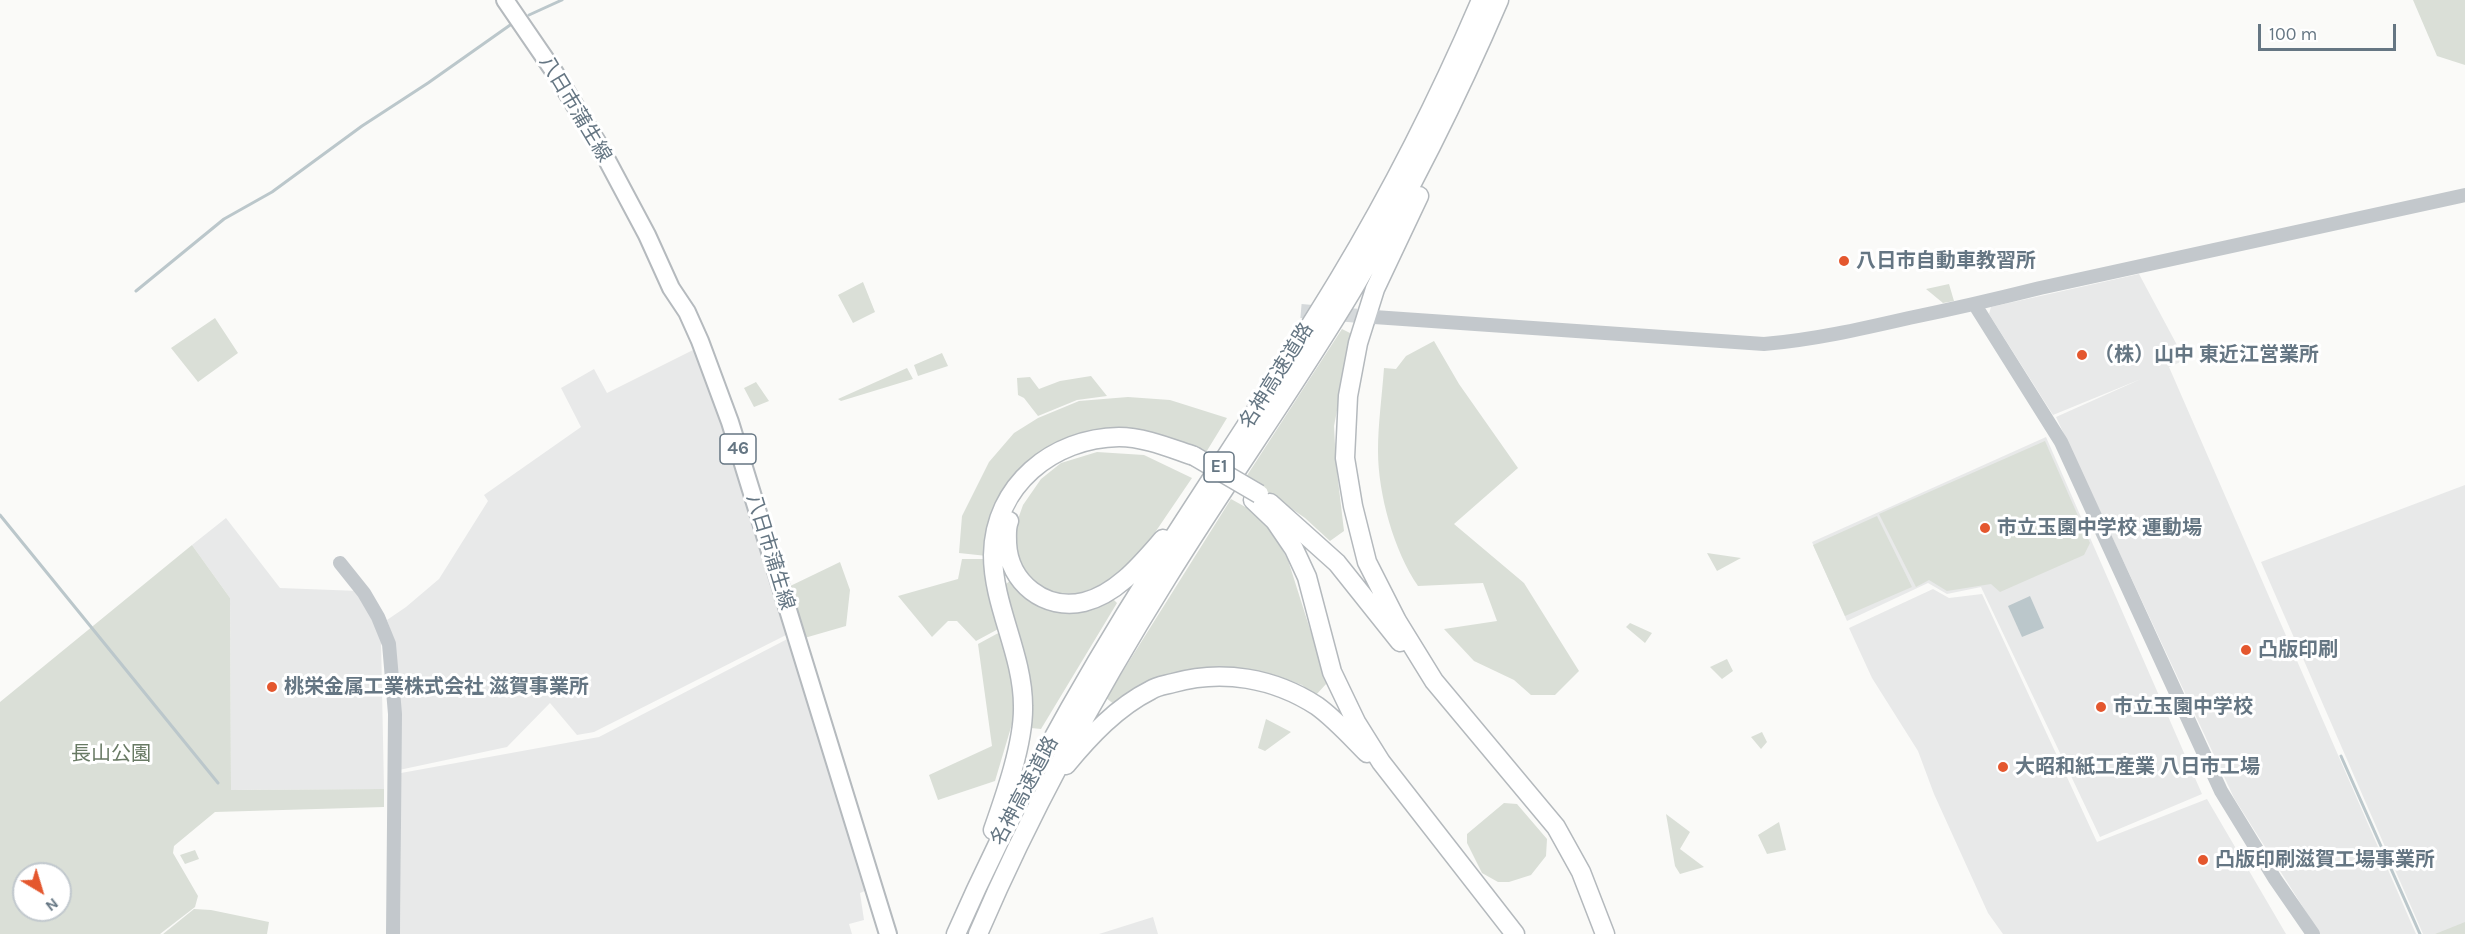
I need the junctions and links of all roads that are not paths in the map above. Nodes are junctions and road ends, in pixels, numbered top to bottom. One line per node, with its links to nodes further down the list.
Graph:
1 (505, 0): 15 (main road, 八日市蒲生線 / 46)
2 (1481, 0): 9 (highway, 名神高速道路 / E1)
3 (1499, 0): 11 (highway); 13 (highway, 名神高速道路 / E1)
4 (2465, 195): 5 (street)
5 (1975, 305): 6 (street); 21 (street)
6 (1374, 317)
7 (1190, 460): 8 (highway); 9 (highway); 16 (highway)
8 (1256, 497): 11 (highway); 12 (highway)
9 (1194, 506): 17 (highway, 名神高速道路 / E1)
10 (340, 563): 14 (street)
11 (1434, 681): 20 (highway)
12 (1382, 762): 13 (highway); 19 (highway)
13 (1046, 790): 18 (highway, 名神高速道路 / E1)
14 (393, 934)
15 (888, 934)
16 (950, 934)
17 (956, 934)
18 (978, 934)
19 (1515, 934)
20 (1605, 934)
21 (2313, 934)

